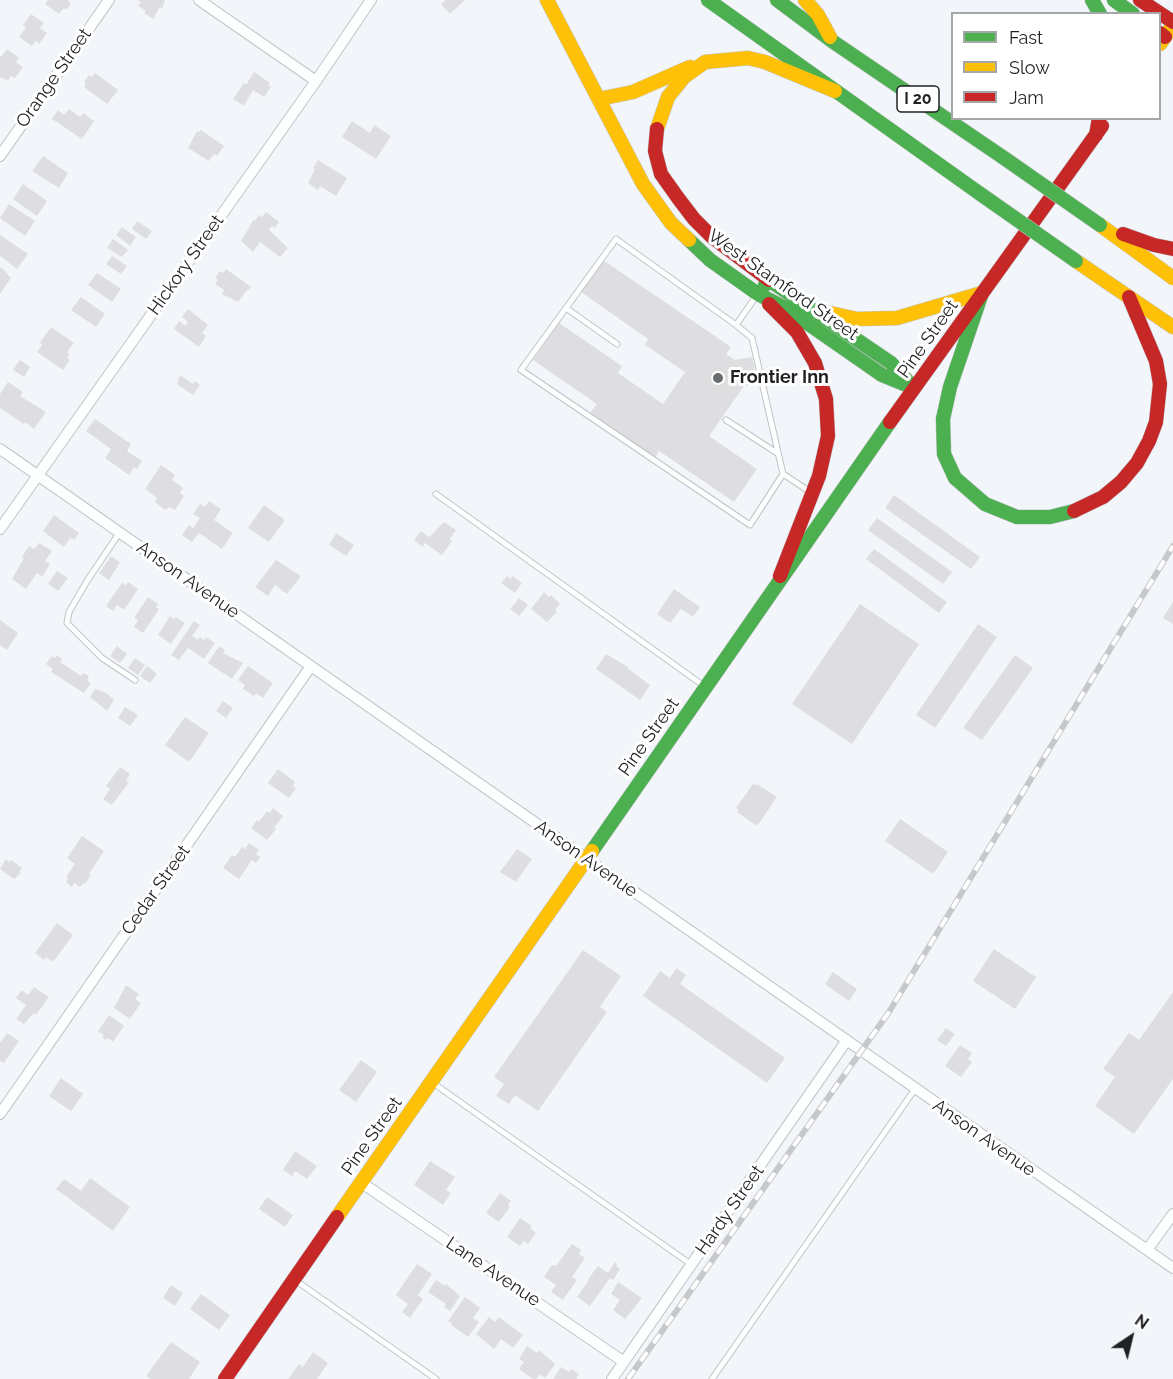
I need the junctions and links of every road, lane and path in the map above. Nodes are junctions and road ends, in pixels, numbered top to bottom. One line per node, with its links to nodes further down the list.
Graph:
1 (109, 0): 22 (street, Orange Street)
2 (199, 0): 16 (street)
3 (371, 0): 16 (street, Hickory Street)
4 (547, 0): 18 (main road, West Stamford Street)
5 (708, 0): 17 (main road, I 20)
6 (777, 0): 14 (main road, I 20)
7 (805, 0): 14 (main road)
8 (1114, 0): 10 (main road)
9 (1140, 0): 11 (main road)
10 (1130, 12)
11 (1157, 12)
12 (1173, 23): 13 (main road)
13 (1161, 38)
14 (832, 41): 23 (main road, I 20, bridge)
15 (705, 62): 17 (main road); 18 (main road); 26 (main road)
16 (316, 81): 40 (street, Hickory Street)
17 (835, 91): 29 (main road, I 20, bridge)
18 (599, 99): 28 (main road, West Stamford Street)
19 (1099, 120): 21 (main road)
20 (1107, 120): 21 (main road, Pine Street)
21 (1096, 135): 27 (main road, Pine Street)
22 (0, 156)
23 (1100, 225): 24 (main road); 25 (main road, I 20)
24 (1173, 249)
25 (1173, 278)
26 (769, 280): 28 (main road); 30 (main road)
27 (982, 293): 29 (main road); 30 (main road); 35 (main road, Pine Street)
28 (758, 294): 32 (lane); 35 (main road, West Stamford Street); 41 (main road)
29 (1129, 297): 33 (main road, I 20)
30 (794, 299): 35 (main road)
31 (566, 308): 32 (lane); 34 (lane); 39 (lane)
32 (736, 326): 38 (lane)
33 (1173, 327)
34 (617, 344)
35 (914, 388): 45 (main road, Pine Street)
36 (726, 420): 38 (lane)
37 (0, 448): 40 (street, Anson Avenue)
38 (777, 453): 39 (lane)
39 (783, 474): 41 (lane)
40 (37, 475): 43 (street, Hickory Street); 44 (street, Anson Avenue)
41 (812, 493): 45 (main road)
42 (436, 494): 48 (lane)
43 (0, 529)
44 (120, 532): 46 (street, Anson Avenue); 47 (lane)
45 (774, 589): 48 (main road, Pine Street)
46 (311, 666): 49 (street, Anson Avenue); 53 (street, Cedar Street)
47 (135, 680)
48 (705, 687): 49 (main road, Pine Street)
49 (587, 859): 50 (street, Anson Avenue); 51 (main road, Pine Street)
50 (847, 1040): 52 (street, Anson Avenue); 57 (street, Hardy Street)
51 (431, 1082): 54 (main road, Pine Street); 57 (lane)
52 (915, 1089): 56 (street, Anson Avenue); 64 (lane)
53 (0, 1114)
54 (362, 1183): 59 (main road, Pine Street); 60 (street, Lane Avenue)
55 (1173, 1214): 56 (street)
56 (1147, 1251): 58 (street, Anson Avenue)
57 (692, 1265): 60 (street, Hardy Street)
58 (1173, 1268)
59 (294, 1279): 61 (main road, Pine Street); 62 (lane)
60 (624, 1362): 63 (street, Hardy Street)
61 (225, 1379)
62 (436, 1379)
63 (612, 1379)
64 (712, 1379)

